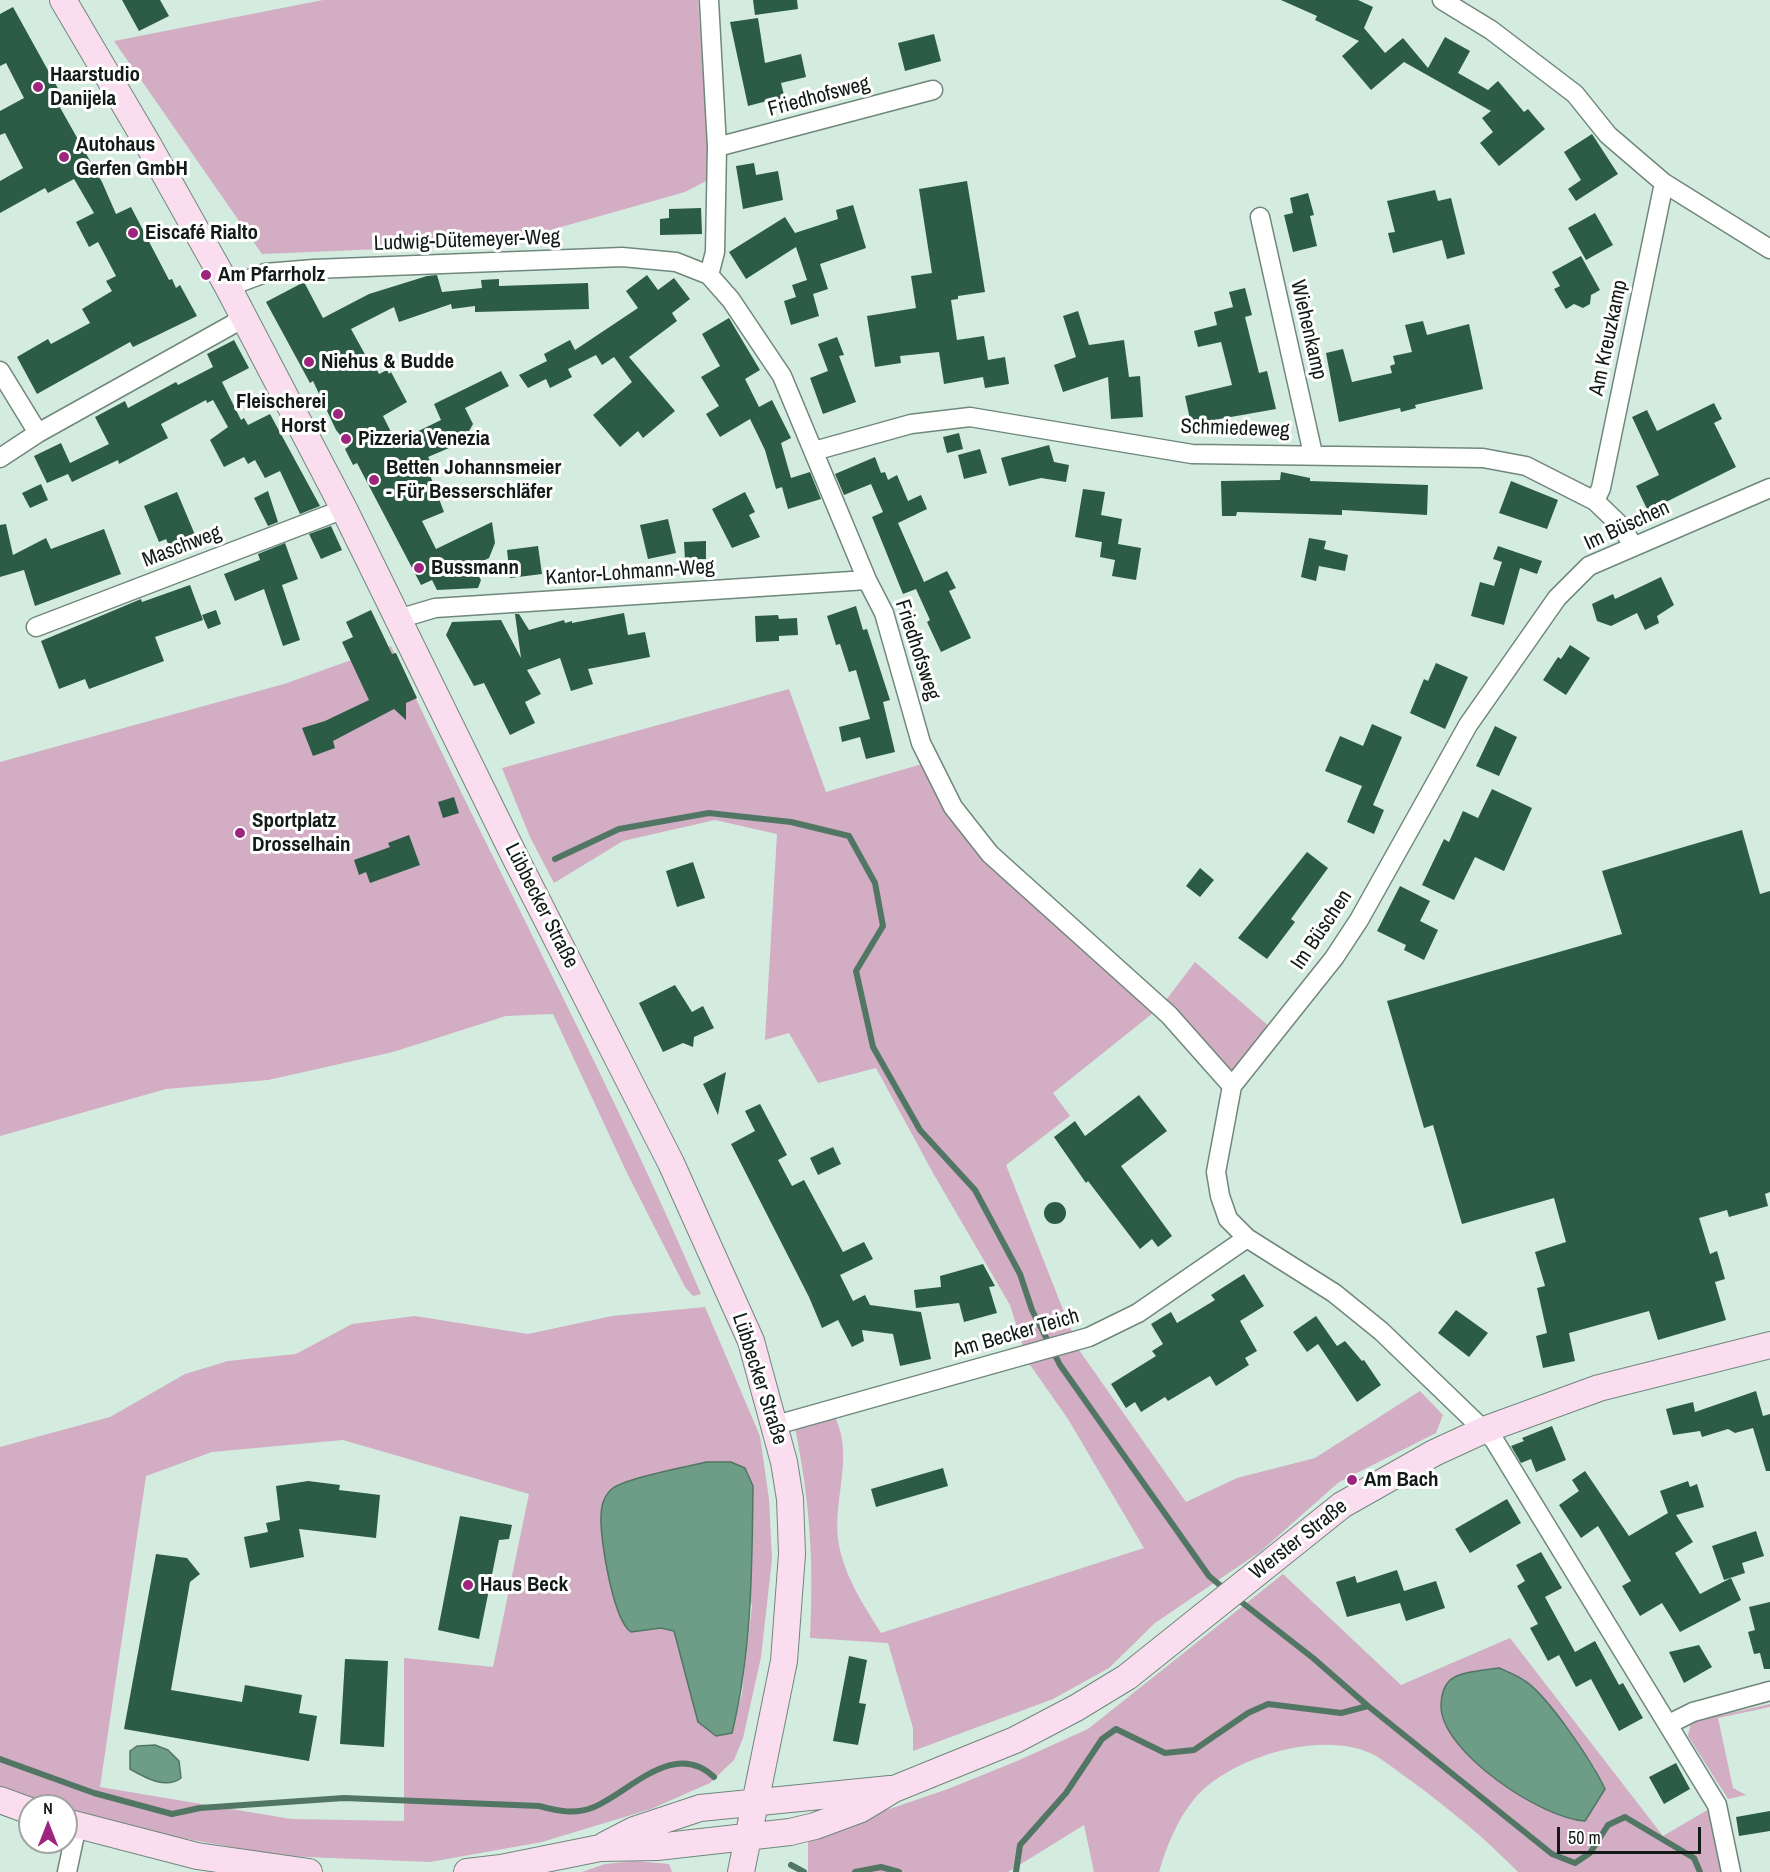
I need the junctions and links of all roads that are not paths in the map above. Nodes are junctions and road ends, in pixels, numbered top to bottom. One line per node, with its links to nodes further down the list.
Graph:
1 (63, 0): 10 (main road, Lübbecker Straße)
2 (709, 0): 5 (street)
3 (1442, 0): 6 (street)
4 (933, 90): 5 (street, Friedhofsweg)
5 (717, 147): 9 (street)
6 (1664, 183): 8 (street); 18 (street, Am Kreuzkamp)
7 (1260, 217): 15 (street, Wiehenkamp)
8 (1770, 249)
9 (709, 275): 10 (street, Ludwig-Dütemeyer-Weg); 14 (street, Friedhofsweg)
10 (228, 286): 11 (main road, Lübbecker Straße)
11 (244, 318): 13 (street); 19 (main road, Lübbecker Straße)
12 (0, 371): 13 (street)
13 (38, 433): 16 (street)
14 (814, 451): 15 (street, Schmiedeweg); 21 (street, Friedhofsweg)
15 (1313, 454): 18 (street, Schmiedeweg)
16 (0, 458)
17 (1770, 488): 20 (street, Im Büschen)
18 (1594, 501): 20 (street, Schmiedeweg)
19 (344, 509): 22 (main road, Lübbecker Straße); 23 (street, Maschweg)
20 (1633, 545): 24 (street, Im Büschen)
21 (867, 580): 22 (street, Kantor-Lohmann-Weg); 24 (street, Friedhofsweg)
22 (398, 619): 27 (main road, Lübbecker Straße)
23 (36, 627)
24 (1232, 1086): 25 (street, Im Büschen)
25 (1247, 1238): 27 (street, Am Becker Teich); 28 (street, Im Büschen)
26 (1770, 1345): 28 (main road, Werster Straße)
27 (776, 1425): 33 (main road, Lübbecker Straße)
28 (1484, 1430): 30 (street); 31 (main road, Werster Straße)
29 (1770, 1692): 30 (street)
30 (1669, 1724): 43 (street)
31 (894, 1789): 33 (main road, Werster Straße); 36 (main road, Werster Straße)
32 (0, 1800): 34 (main road)
33 (757, 1801): 36 (main road, Lübbecker Straße); 37 (main road, Werster Straße)
34 (18, 1807)
35 (78, 1826): 40 (main road)
36 (749, 1837): 37 (main road, Werster Straße); 42 (main road, Lübbecker Straße)
37 (600, 1848): 41 (main road)
38 (68, 1854): 39 (street)
39 (67, 1872)
40 (309, 1872)
41 (467, 1872)
42 (741, 1872)
43 (1731, 1872)

